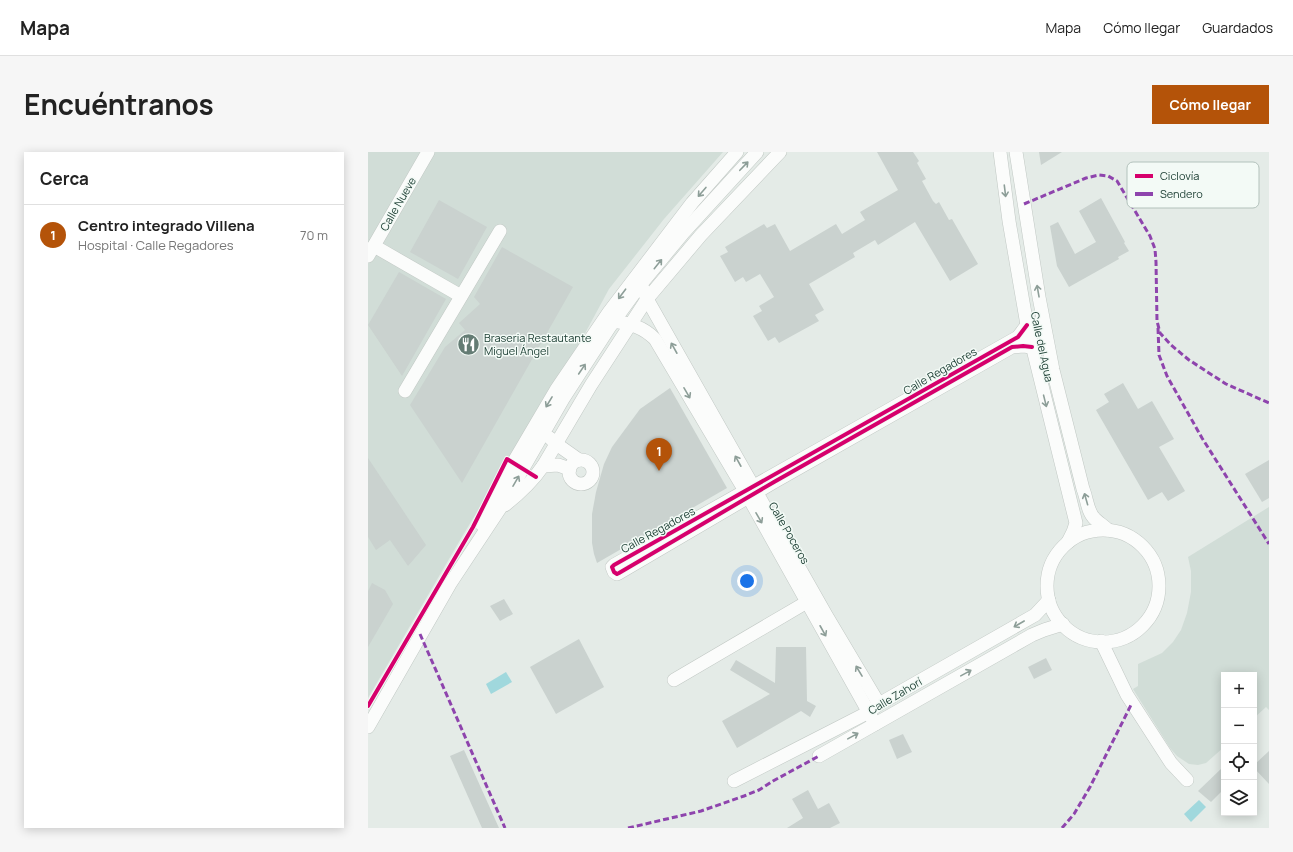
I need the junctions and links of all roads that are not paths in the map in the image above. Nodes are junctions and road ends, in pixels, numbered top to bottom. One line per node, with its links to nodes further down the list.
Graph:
1 (428, 152): 8 (street, Calle Nueve)
2 (737, 152): 17 (street, one-way to 17)
3 (757, 152): 9 (street, one-way to 3)
4 (780, 152): 11 (street)
5 (1000, 152): 14 (street, Calle del Agua, one-way to 14)
6 (1016, 152): 23 (street, Calle del Agua, one-way to 6)
7 (500, 231): 10 (street)
8 (371, 251): 10 (street)
9 (641, 284): 11 (street, Calle Poceros); 12 (street)
10 (462, 296): 16 (street)
11 (647, 299): 13 (street); 21 (street, Calle Poceros, one-way to 11)
12 (614, 321): 13 (street, Calle Poceros); 18 (street, one-way to 12)
13 (630, 324): 19 (street); 21 (street, Calle Poceros, one-way to 21)
14 (1027, 325): 15 (street, Calle del Agua); 21 (street, Calle Regadores)
15 (1032, 347): 21 (street, Calle Regadores); 24 (street, Calle del Agua, one-way to 24)
16 (405, 391)
17 (540, 416): 18 (street); 25 (street)
18 (544, 430): 19 (street); 22 (street, one-way to 18)
19 (555, 443): 20 (street); 20 (street)
20 (543, 466): 22 (street)
21 (751, 492): 21 (street, Calle Regadores); 27 (street, Calle Poceros, one-way to 27); 31 (street, Calle Poceros, one-way to 21)
22 (499, 510): 25 (street)
23 (1108, 530): 24 (street); 29 (street)
24 (1068, 542): 26 (street)
25 (450, 584): 32 (street)
26 (1049, 600): 28 (street); 31 (street, Calle Zahorí, one-way to 31)
27 (807, 602): 30 (street); 31 (street, Calle Poceros, one-way to 31)
28 (1062, 624): 29 (street); 31 (street, Calle Zahorí, one-way to 28)
29 (1101, 641): 34 (street)
30 (674, 680)
31 (874, 714): 33 (street, Calle Zahorí, one-way to 31); 35 (street, Calle Zahorí)
32 (368, 727)
33 (819, 756)
34 (1187, 780)
35 (734, 781)

